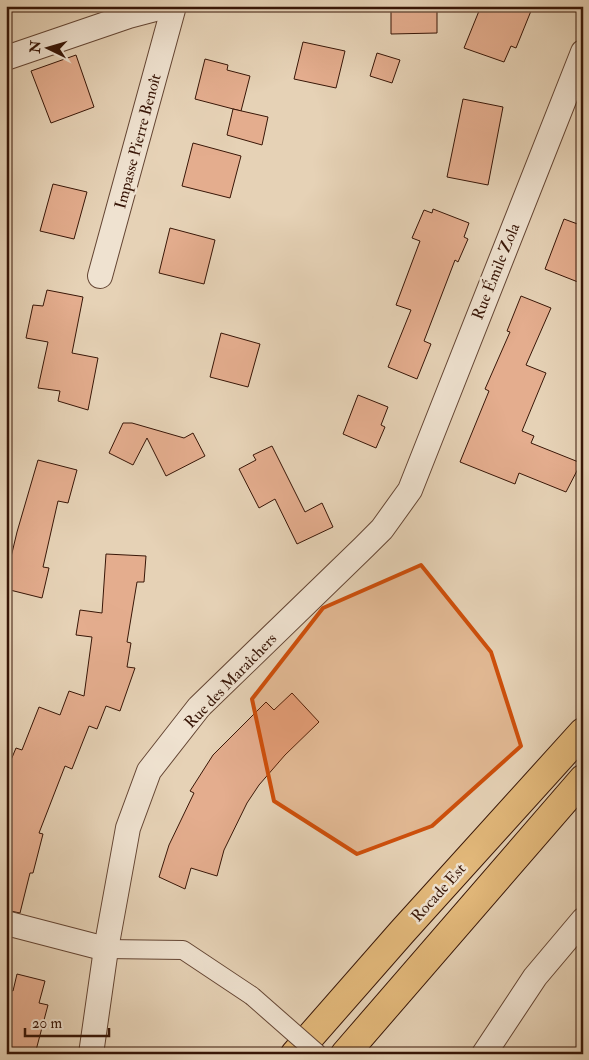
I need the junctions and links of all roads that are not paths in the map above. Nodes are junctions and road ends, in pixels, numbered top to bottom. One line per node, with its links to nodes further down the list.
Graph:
1 (167, 6): 4 (street)
2 (174, 6): 5 (street, Impasse Pierre Benoît)
3 (583, 52): 6 (street, Rue Émile Zola)
4 (6, 58)
5 (100, 276)
6 (410, 490): 11 (street, Rue des Maraîchers)
7 (583, 732): 13 (highway, Rocade Est)
8 (583, 779): 15 (highway, Rocade Est)
9 (583, 920): 16 (street)
10 (6, 923): 11 (street)
11 (106, 949): 12 (street, Rue des Maraîchers); 14 (street, bridge)
12 (91, 1054)
13 (296, 1054)
14 (318, 1054)
15 (345, 1054)
16 (484, 1054)

